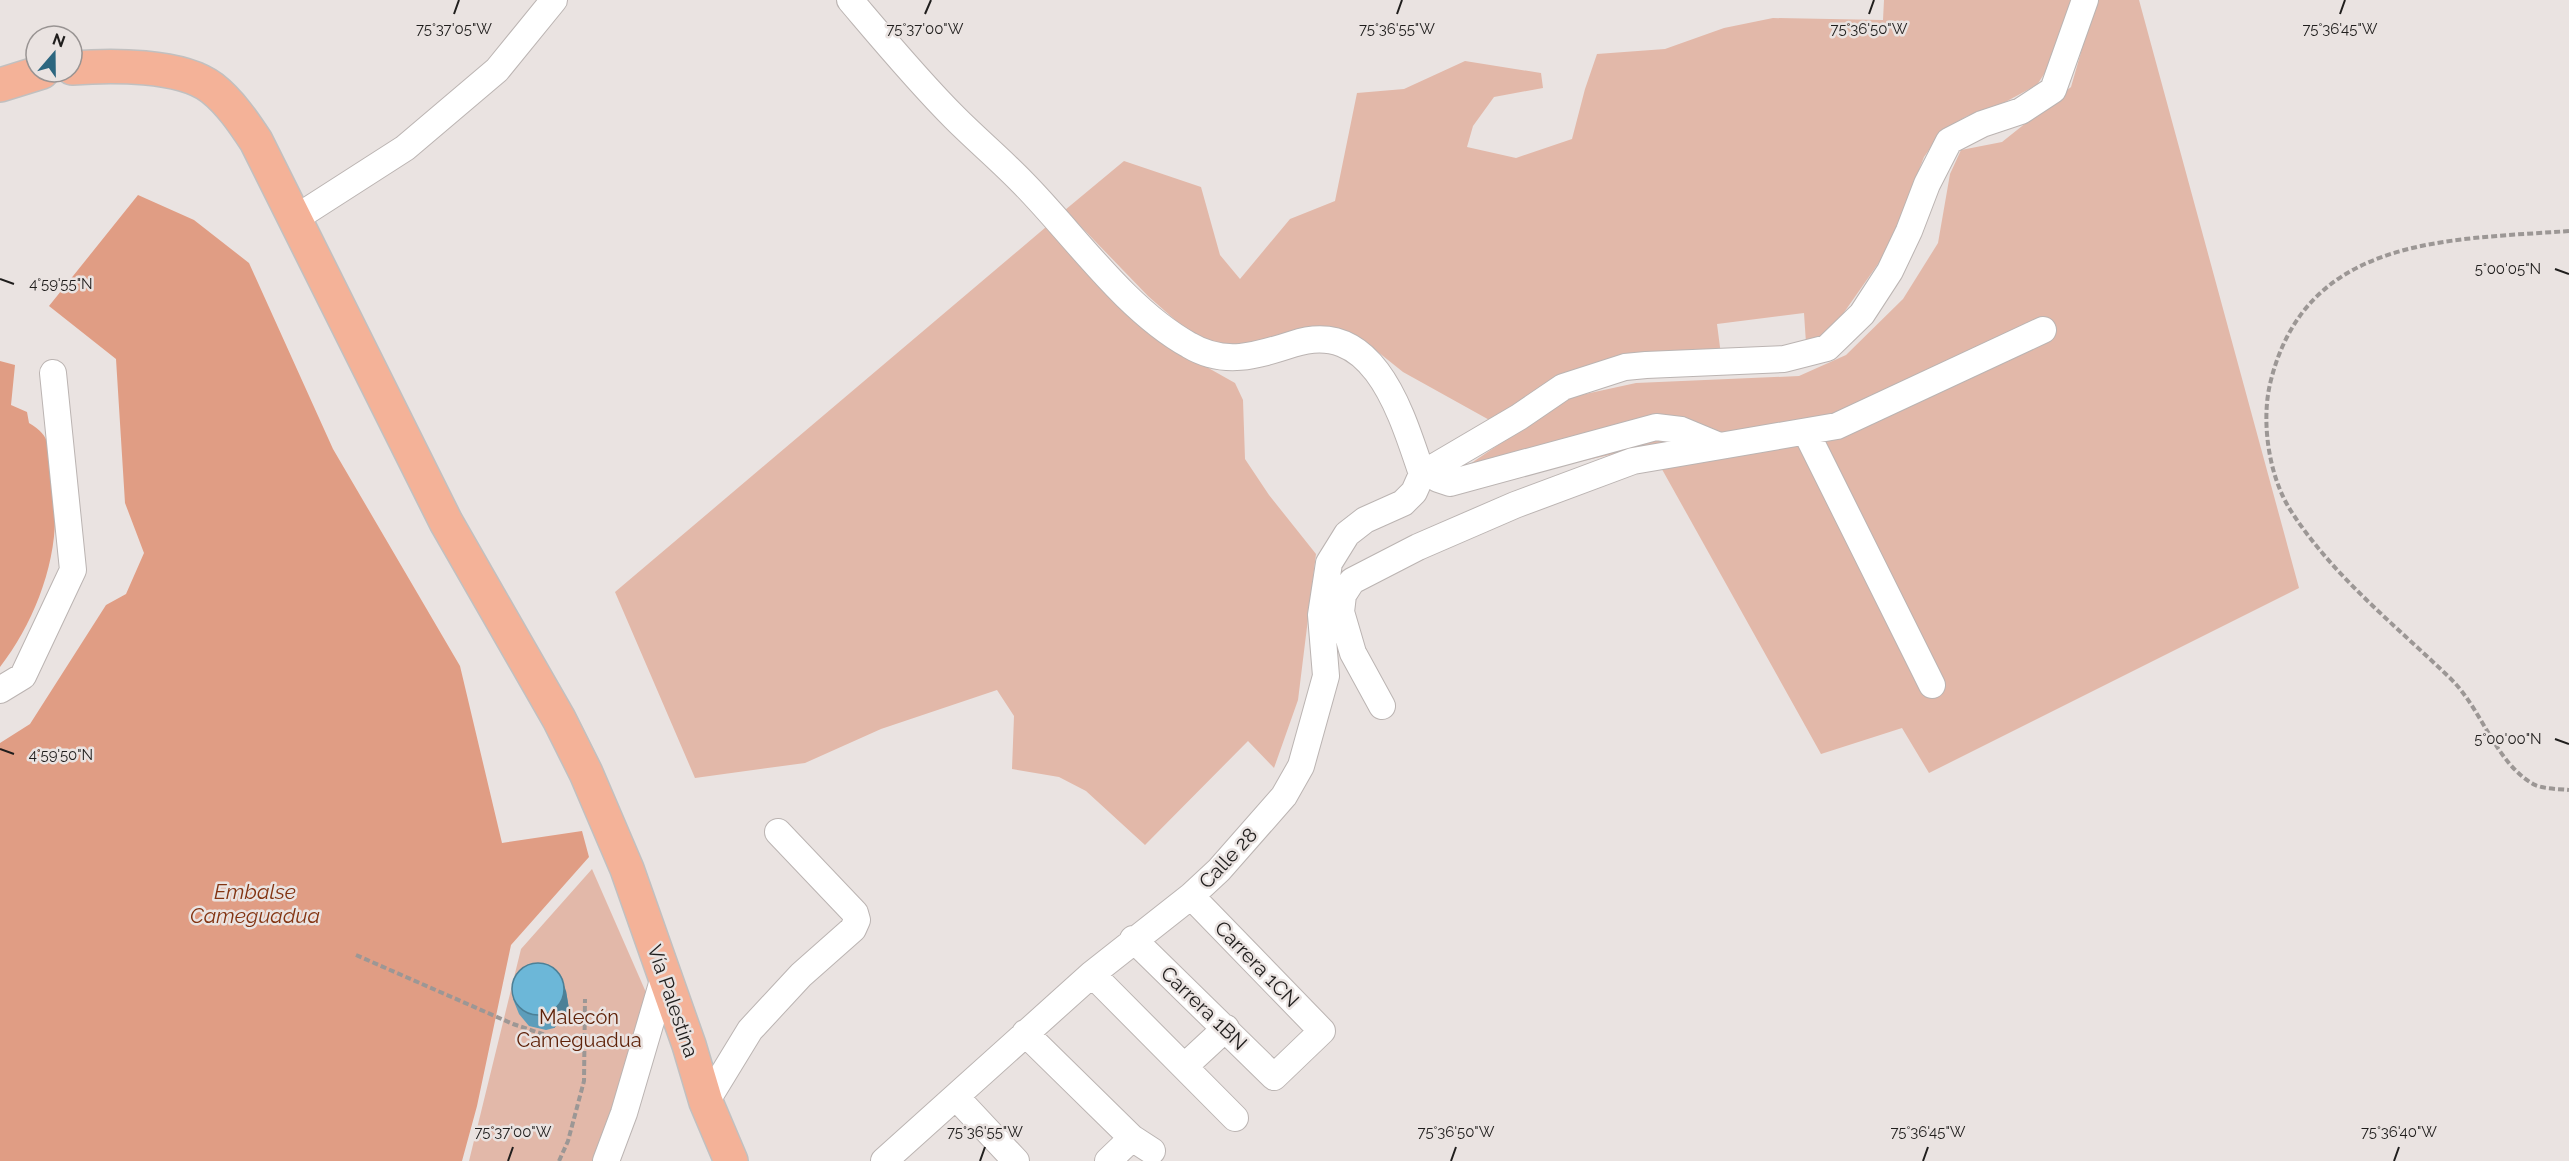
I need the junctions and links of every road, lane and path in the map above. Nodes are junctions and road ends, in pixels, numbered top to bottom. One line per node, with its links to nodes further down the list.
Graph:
1 (554, 0): 9 (street)
2 (850, 0): 15 (street)
3 (2085, 0): 15 (street)
4 (84, 67): 9 (main road, Vía Palestina)
5 (0, 73): 6 (street)
6 (24, 73)
7 (24, 77): 8 (main road)
8 (0, 85)
9 (296, 218): 25 (main road, Vía Palestina)
10 (2569, 231): 19 (path)
11 (2043, 330): 13 (street)
12 (53, 373): 17 (street)
13 (1806, 432): 14 (street); 16 (street)
14 (1717, 445): 15 (street); 18 (street)
15 (1427, 471): 21 (street, Calle 28)
16 (1932, 684)
17 (0, 690)
18 (1382, 706)
19 (2569, 790)
20 (778, 832): 33 (street)
21 (1191, 896): 22 (street, Calle 28); 31 (street, Carrera 1CN)
22 (1133, 939): 24 (street, Calle 28); 27 (street, Carrera 1BN)
23 (356, 955): 29 (path)
24 (1092, 974): 28 (street, Calle 28); 30 (street)
25 (664, 977): 33 (main road, Vía Palestina); 36 (street)
26 (585, 999): 29 (path)
27 (1226, 1028): 30 (street); 31 (street, Carrera 1BN)
28 (1025, 1033): 32 (street, Calle 28); 40 (street)
29 (584, 1048): 35 (path)
30 (1185, 1066): 34 (street)
31 (1274, 1077)
32 (956, 1097): 38 (street, Calle 28); 39 (street)
33 (706, 1102): 37 (main road, Vía Palestina)
34 (1235, 1118)
35 (559, 1161)
36 (606, 1161)
37 (730, 1161)
38 (884, 1161)
39 (1016, 1161)
40 (1108, 1161)

